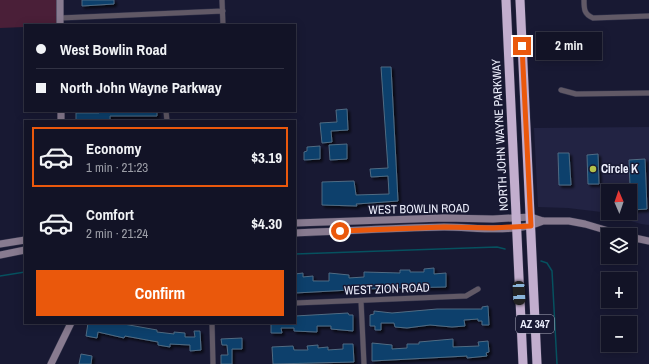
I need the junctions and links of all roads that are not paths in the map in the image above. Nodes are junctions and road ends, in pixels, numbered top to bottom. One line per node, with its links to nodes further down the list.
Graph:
1 (60, 0): 8 (street)
2 (222, 0): 6 (street)
3 (506, 0): 14 (highway, NORTH JOHN WAYNE PARKWAY / AZ 347)
4 (520, 0): 12 (highway, AZ 347)
5 (584, 0): 7 (street)
6 (223, 11): 8 (street); 9 (street)
7 (649, 16)
8 (60, 22)
9 (223, 24)
10 (561, 90): 11 (street)
11 (649, 93)
12 (531, 222): 14 (street, WEST BOWLIN ROAD); 15 (street, WEST BOWLIN ROAD); 32 (highway, AZ 347)
13 (296, 223): 14 (street, WEST BOWLIN ROAD)
14 (516, 223): 16 (street, WEST BOWLIN ROAD); 31 (highway, NORTH JOHN WAYNE PARKWAY / AZ 347)
15 (601, 229)
16 (296, 233)
17 (637, 238): 19 (street)
18 (24, 240): 20 (street)
19 (649, 241)
20 (0, 244)
21 (24, 250): 22 (street)
22 (0, 255)
23 (478, 288): 24 (street, WEST ZION ROAD)
24 (361, 301): 25 (street, WEST ZION ROAD); 30 (street)
25 (296, 303)
26 (71, 324): 28 (street)
27 (212, 324): 29 (street)
28 (51, 364)
29 (213, 364)
30 (364, 364)
31 (523, 364)
32 (537, 364)

